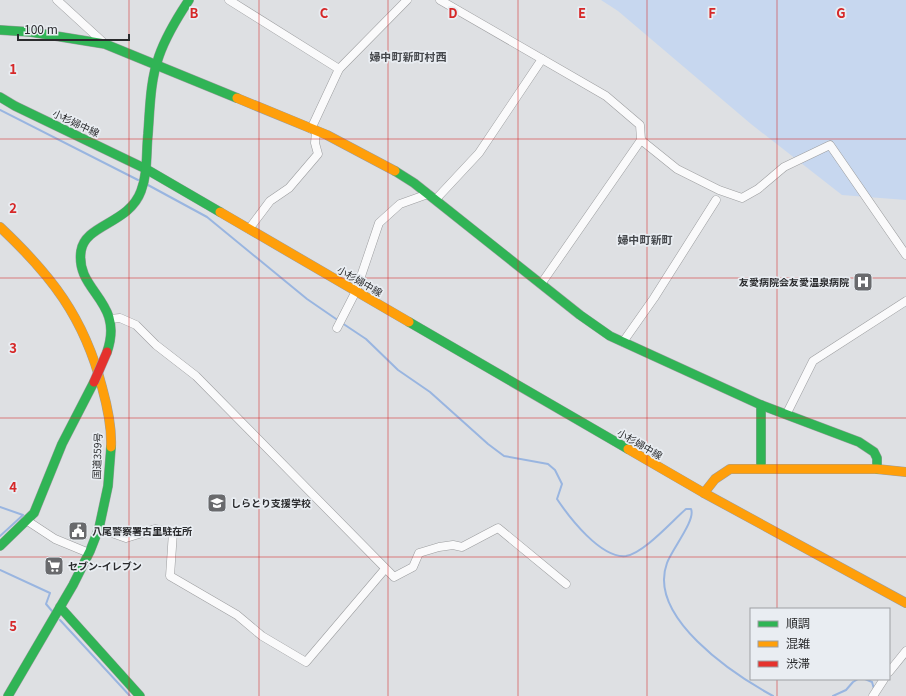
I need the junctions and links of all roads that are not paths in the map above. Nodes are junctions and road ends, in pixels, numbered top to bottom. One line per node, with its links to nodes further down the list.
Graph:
1 (57, 0): 7 (street)
2 (189, 0): 9 (main road)
3 (229, 0): 10 (street)
4 (407, 0): 10 (street)
5 (440, 0): 8 (street)
6 (0, 30): 7 (main road)
7 (105, 44): 9 (main road)
8 (542, 59): 13 (street); 16 (street)
9 (156, 64): 12 (main road); 14 (main road)
10 (339, 69): 12 (street)
11 (0, 97): 14 (main road, 小杉婦中線)
12 (314, 130): 15 (main road); 19 (street)
13 (641, 140): 20 (street); 21 (street)
14 (146, 169): 19 (main road, 小杉婦中線); 24 (main road)
15 (428, 194): 21 (main road); 22 (street)
16 (437, 198)
17 (716, 200): 26 (street)
18 (0, 227): 34 (main road, 国道359号)
19 (250, 229): 22 (main road, 小杉婦中線)
20 (906, 255)
21 (541, 284): 26 (main road)
22 (356, 291): 25 (street); 32 (main road, 小杉婦中線)
23 (906, 301): 28 (street)
24 (110, 319): 33 (main road, bridge); 37 (street)
25 (337, 328)
26 (624, 342): 27 (main road)
27 (761, 404): 28 (main road); 29 (main road)
28 (787, 413): 30 (main road)
29 (761, 468): 30 (main road); 32 (main road)
30 (877, 469): 31 (main road)
31 (906, 472)
32 (704, 493): 39 (main road, 小杉婦中線)
33 (26, 520): 35 (main road); 36 (street)
34 (98, 528): 36 (main road, 国道359号); 37 (street)
35 (0, 546)
36 (89, 553): 40 (main road, 国道359号)
37 (385, 569): 38 (street)
38 (566, 584)
39 (906, 603)
40 (60, 607): 44 (main road, 国道359号); 45 (main road)
41 (906, 651): 42 (street)
42 (890, 671)
43 (883, 680): 46 (street)
44 (8, 696)
45 (140, 696)
46 (873, 696)

